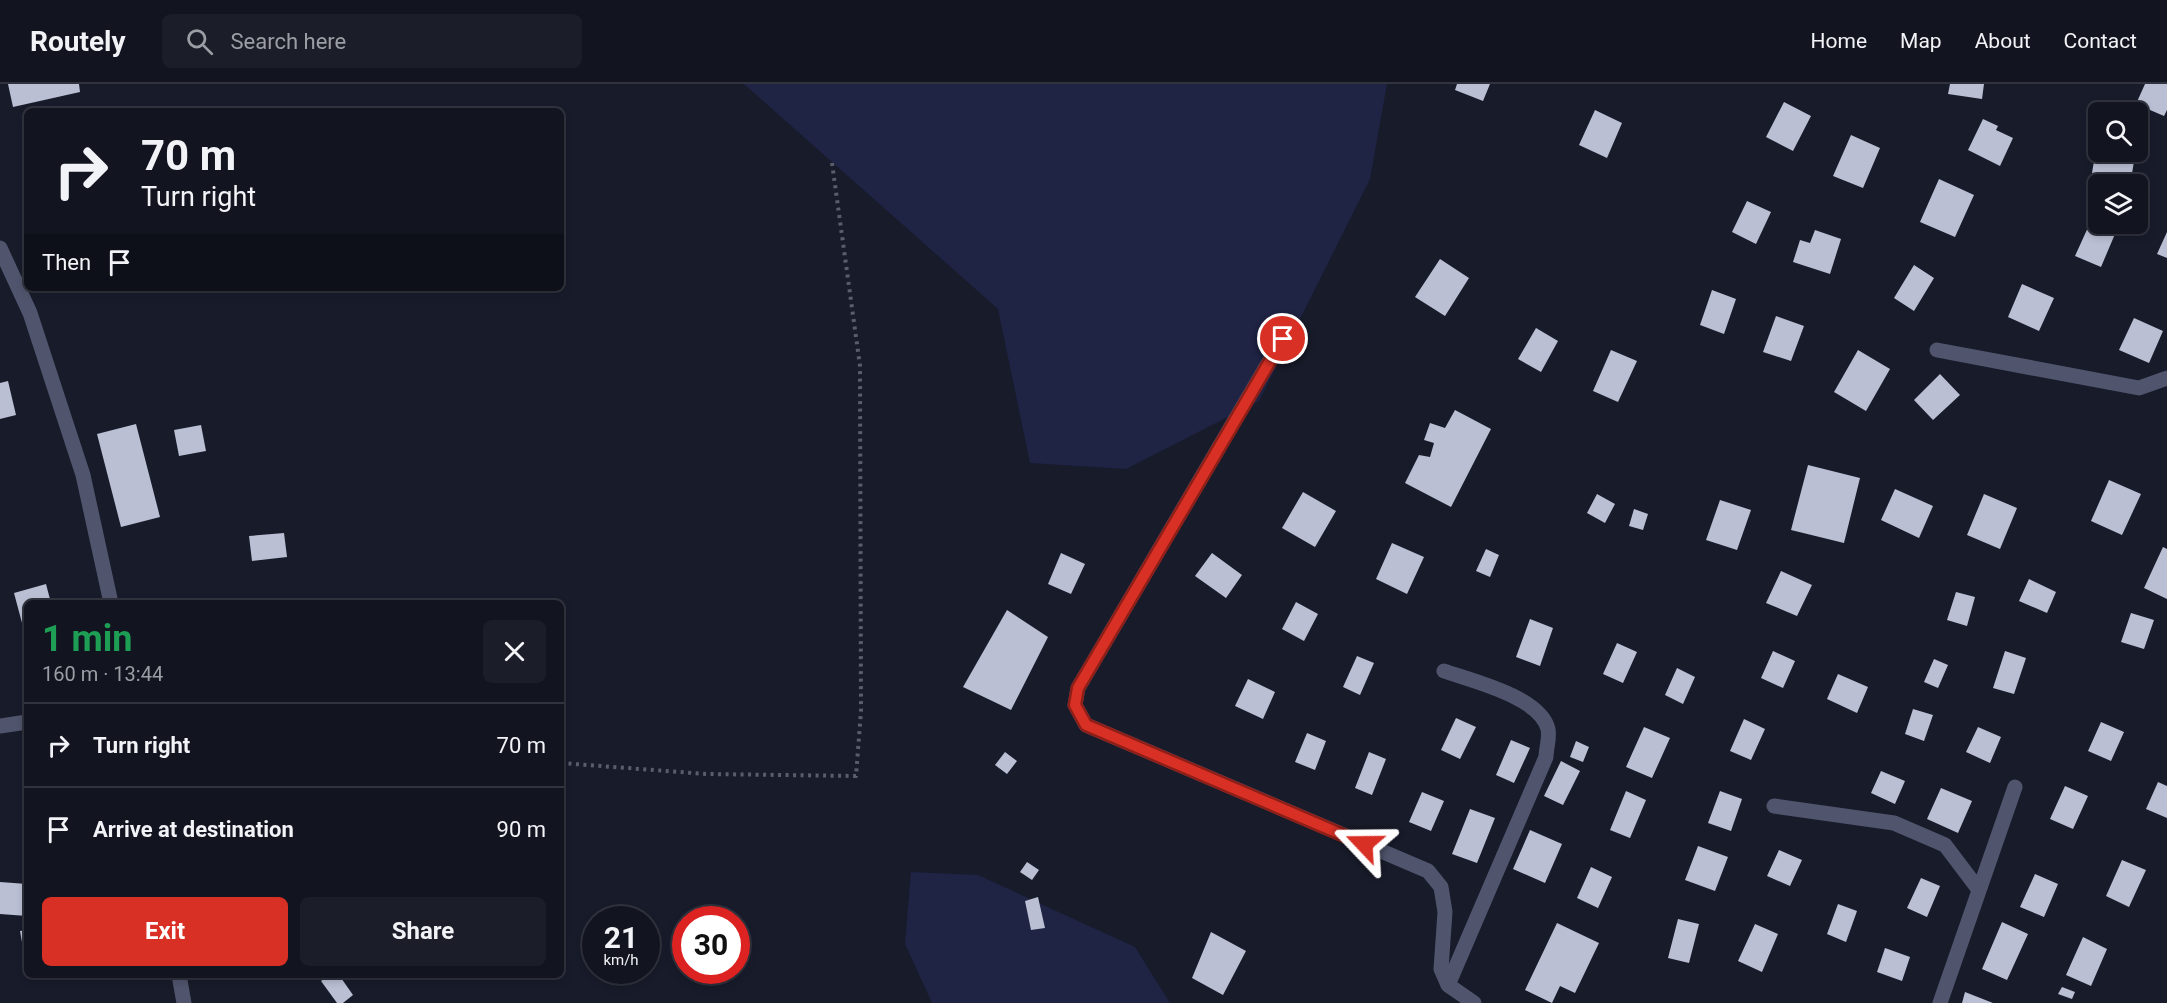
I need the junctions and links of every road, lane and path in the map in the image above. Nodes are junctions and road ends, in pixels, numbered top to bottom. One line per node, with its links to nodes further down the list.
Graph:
1 (832, 163): 10 (path)
2 (0, 248): 6 (street)
3 (1283, 339): 15 (street)
4 (1937, 350): 5 (street)
5 (2167, 378)
6 (110, 600)
7 (1444, 671): 15 (street)
8 (24, 722): 9 (street)
9 (0, 726)
10 (564, 763)
11 (2015, 787): 13 (street)
12 (1774, 806): 13 (street)
13 (1979, 890): 18 (street)
14 (180, 978): 16 (street)
15 (1448, 986): 17 (street)
16 (184, 1003)
17 (1474, 1003)
18 (1940, 1003)

